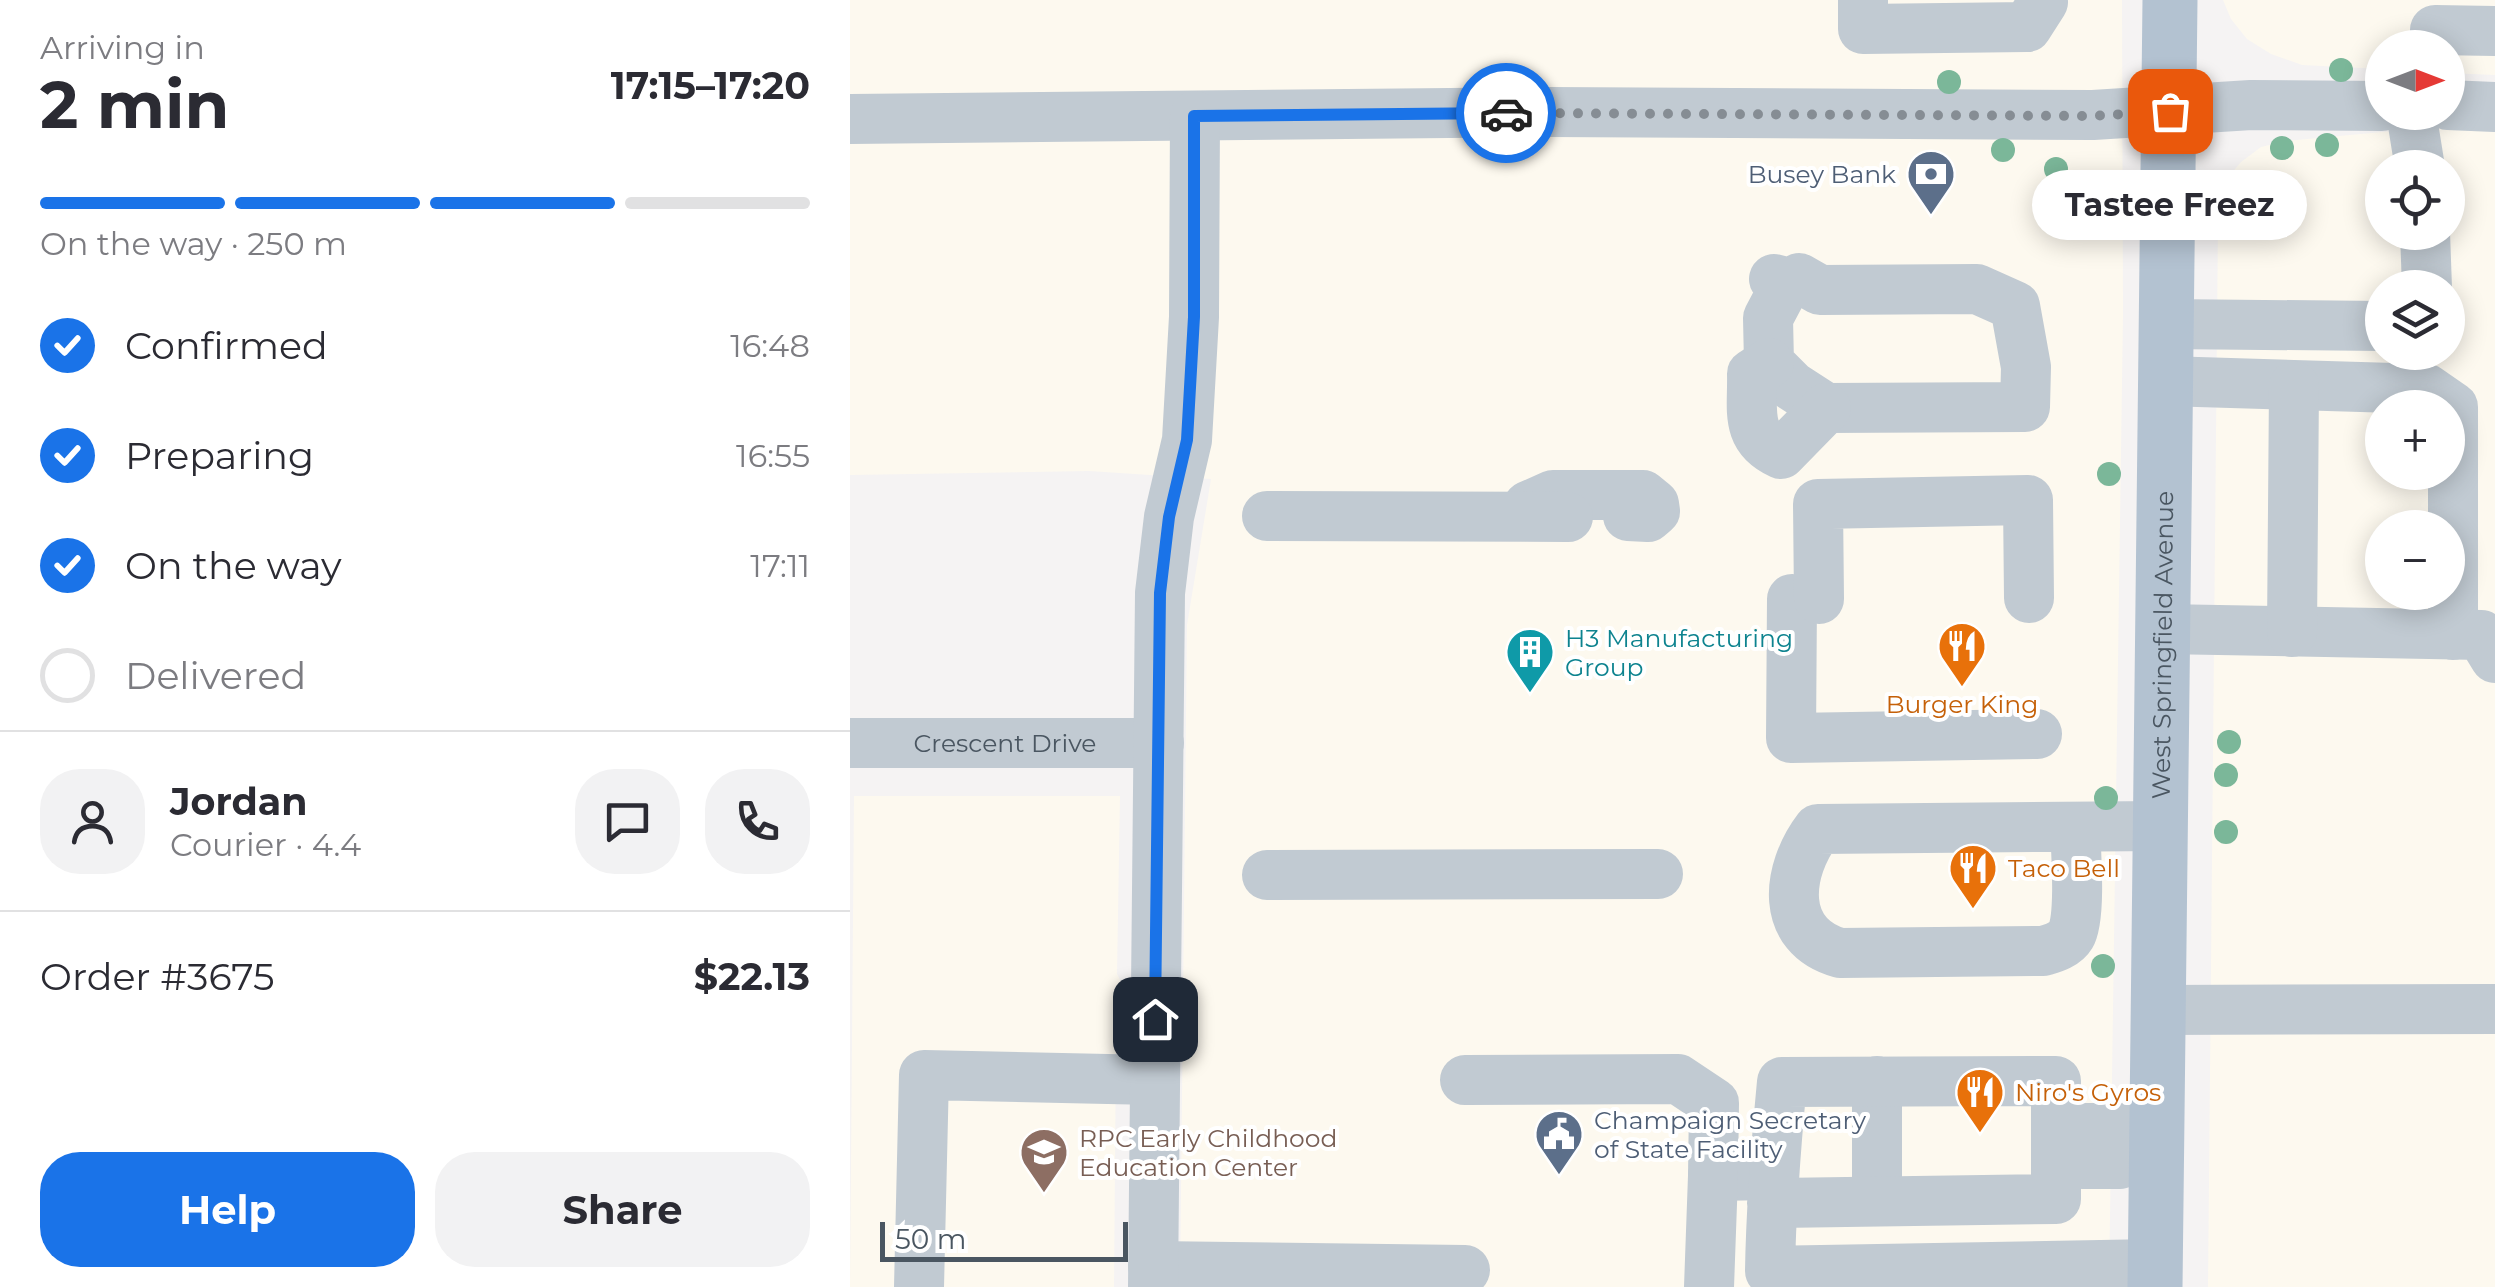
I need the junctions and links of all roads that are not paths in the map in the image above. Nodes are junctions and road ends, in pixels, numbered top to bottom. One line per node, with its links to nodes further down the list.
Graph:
1 (2170, 0): 9 (main road, West Springfield Avenue)
2 (2043, 2): 3 (street)
3 (1862, 15)
4 (2432, 26): 5 (street)
5 (2495, 31)
6 (2365, 106): 9 (street)
7 (2465, 106): 8 (street)
8 (2495, 107)
9 (2170, 111): 10 (street); 12 (main road, West Springfield Avenue)
10 (1194, 116): 11 (street); 33 (street)
11 (850, 118)
12 (2166, 324): 13 (street); 15 (main road, West Springfield Avenue)
13 (2365, 326)
14 (1769, 363): 20 (street); 20 (street); 20 (street)
15 (2166, 381): 19 (street); 28 (main road, West Springfield Avenue)
16 (2405, 390): 17 (street)
17 (2430, 390)
18 (2365, 394): 19 (street)
19 (2294, 400): 21 (street); 29 (street)
20 (1826, 408)
21 (2365, 410)
22 (2457, 490): 30 (street)
23 (1267, 516): 25 (street)
24 (1628, 516): 25 (street)
25 (1506, 517): 26 (street)
26 (1568, 517)
27 (2028, 598): 31 (street)
28 (2163, 629): 29 (street); 34 (main road, West Springfield Avenue)
29 (2292, 632): 30 (street)
30 (2474, 646)
31 (2037, 734)
32 (850, 743): 33 (street, Crescent Drive)
33 (1159, 743): 40 (street)
34 (2160, 826): 35 (street); 39 (main road, West Springfield Avenue)
35 (2076, 828): 35 (street)
36 (1658, 874): 37 (street)
37 (1267, 875)
38 (2495, 1009): 39 (street)
39 (2158, 1010): 43 (main road, West Springfield Avenue)
40 (1154, 1080): 50 (street); 52 (street)
41 (1466, 1080): 45 (street)
42 (1878, 1082): 44 (street); 46 (street); 47 (street)
43 (2144, 1146): 44 (street); 49 (main road, West Springfield Avenue)
44 (2065, 1148): 47 (street)
45 (1713, 1176): 46 (street); 53 (street)
46 (1772, 1189): 47 (street); 51 (street)
47 (1888, 1201)
48 (1466, 1270): 50 (street)
49 (2155, 1275): 51 (street)
50 (1153, 1276)
51 (1771, 1279)
52 (920, 1287)
53 (1709, 1287)

